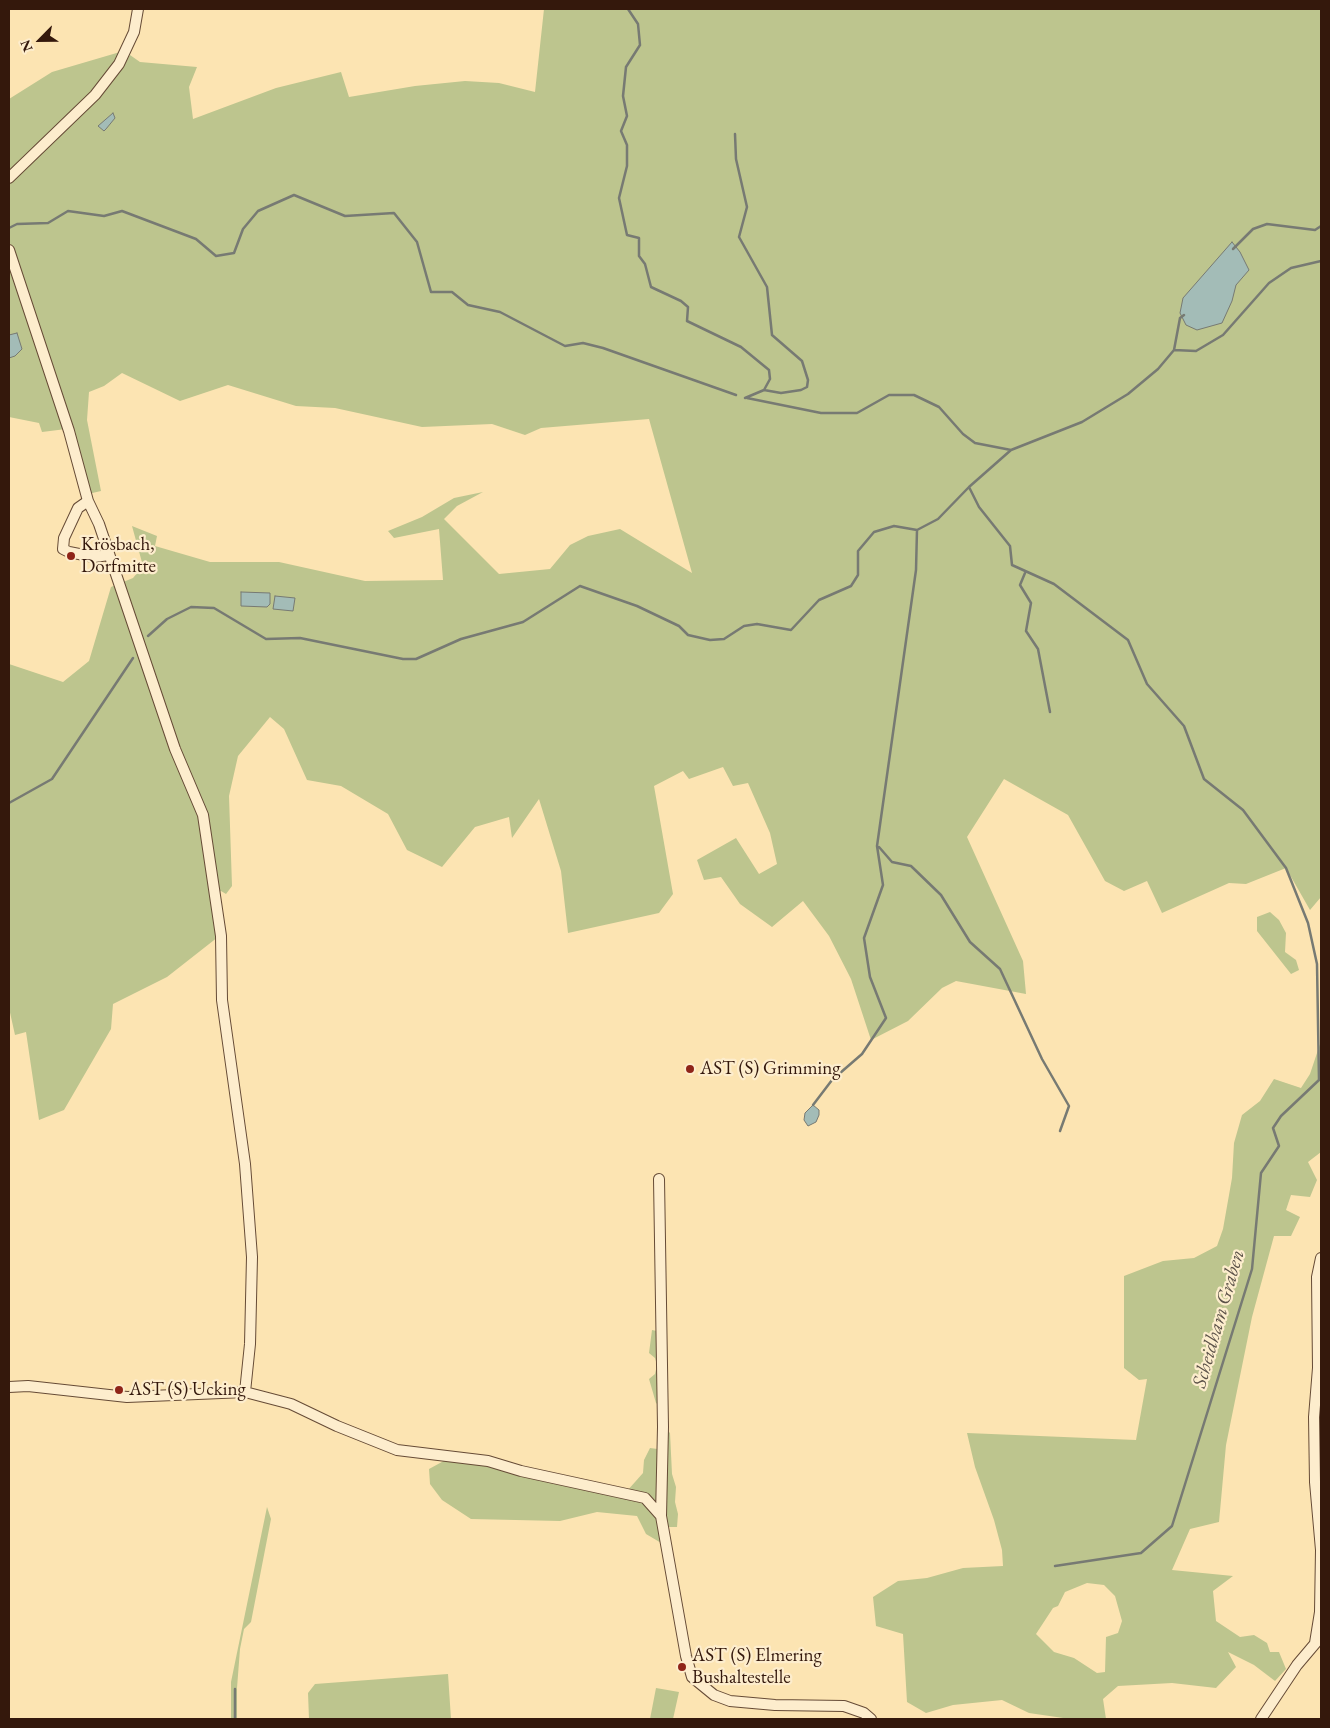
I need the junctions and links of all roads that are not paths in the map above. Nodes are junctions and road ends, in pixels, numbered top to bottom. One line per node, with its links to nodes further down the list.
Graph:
1 (138, 9): 2 (street)
2 (9, 178)
3 (9, 250): 4 (street)
4 (88, 501): 5 (street); 5 (street)
5 (108, 555): 9 (street)
6 (659, 1179): 10 (street)
7 (1321, 1258): 11 (street)
8 (9, 1388): 9 (street)
9 (245, 1392): 10 (street)
10 (661, 1516): 12 (street)
11 (1318, 1640): 13 (street)
12 (871, 1719)
13 (1261, 1719)

